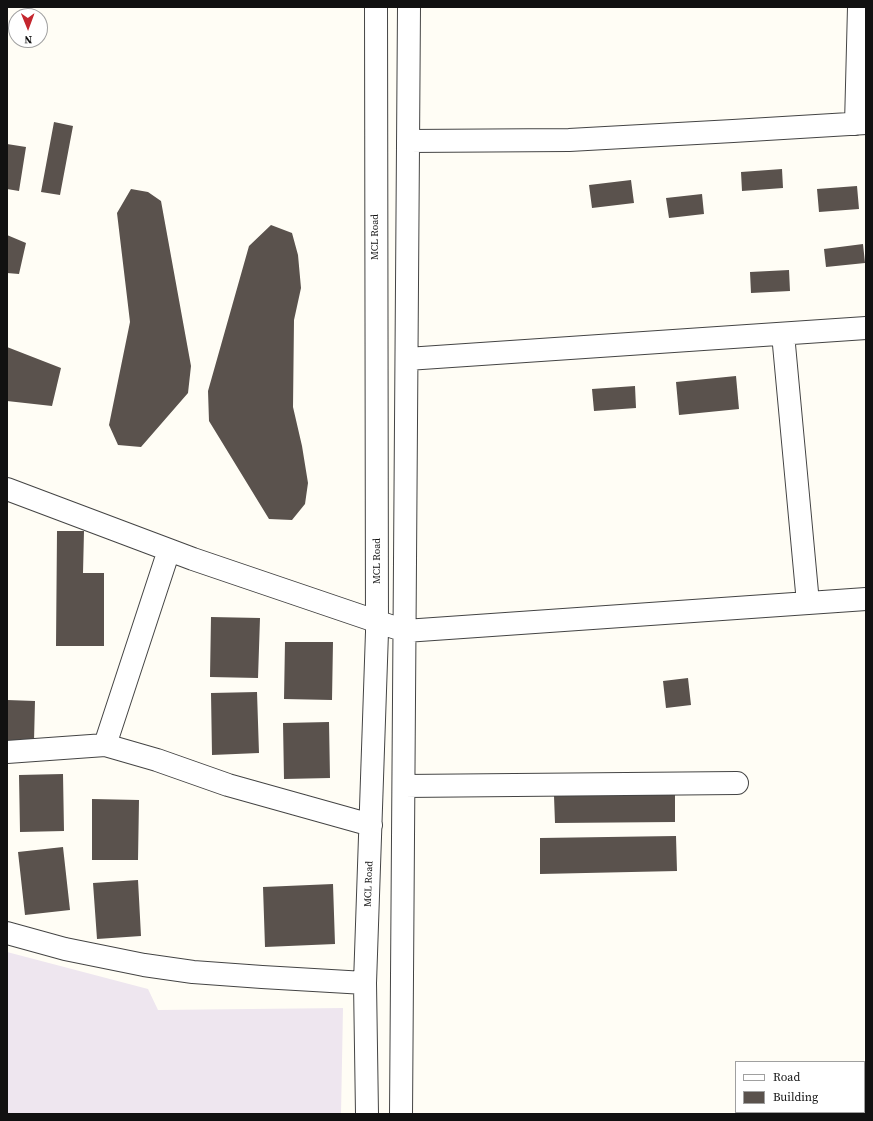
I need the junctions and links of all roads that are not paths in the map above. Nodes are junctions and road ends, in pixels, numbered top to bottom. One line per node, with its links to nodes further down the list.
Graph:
1 (376, 7): 13 (street, MCL Road)
2 (409, 7): 5 (street)
3 (859, 7): 4 (street)
4 (861, 124): 5 (street)
5 (408, 141): 8 (street)
6 (866, 328): 7 (street)
7 (783, 334): 8 (street); 12 (street)
8 (406, 358): 14 (street)
9 (7, 489): 10 (street)
10 (169, 550): 13 (street); 15 (street)
11 (866, 600): 12 (street)
12 (808, 604): 14 (street)
13 (377, 622): 14 (street); 19 (street, MCL Road)
14 (405, 631): 18 (street)
15 (105, 745): 16 (street); 19 (street)
16 (7, 752)
17 (737, 783): 18 (street)
18 (404, 786): 23 (street)
19 (371, 825): 21 (street, MCL Road)
20 (7, 932): 21 (street)
21 (365, 983): 22 (street, MCL Road)
22 (367, 1114)
23 (401, 1114)

